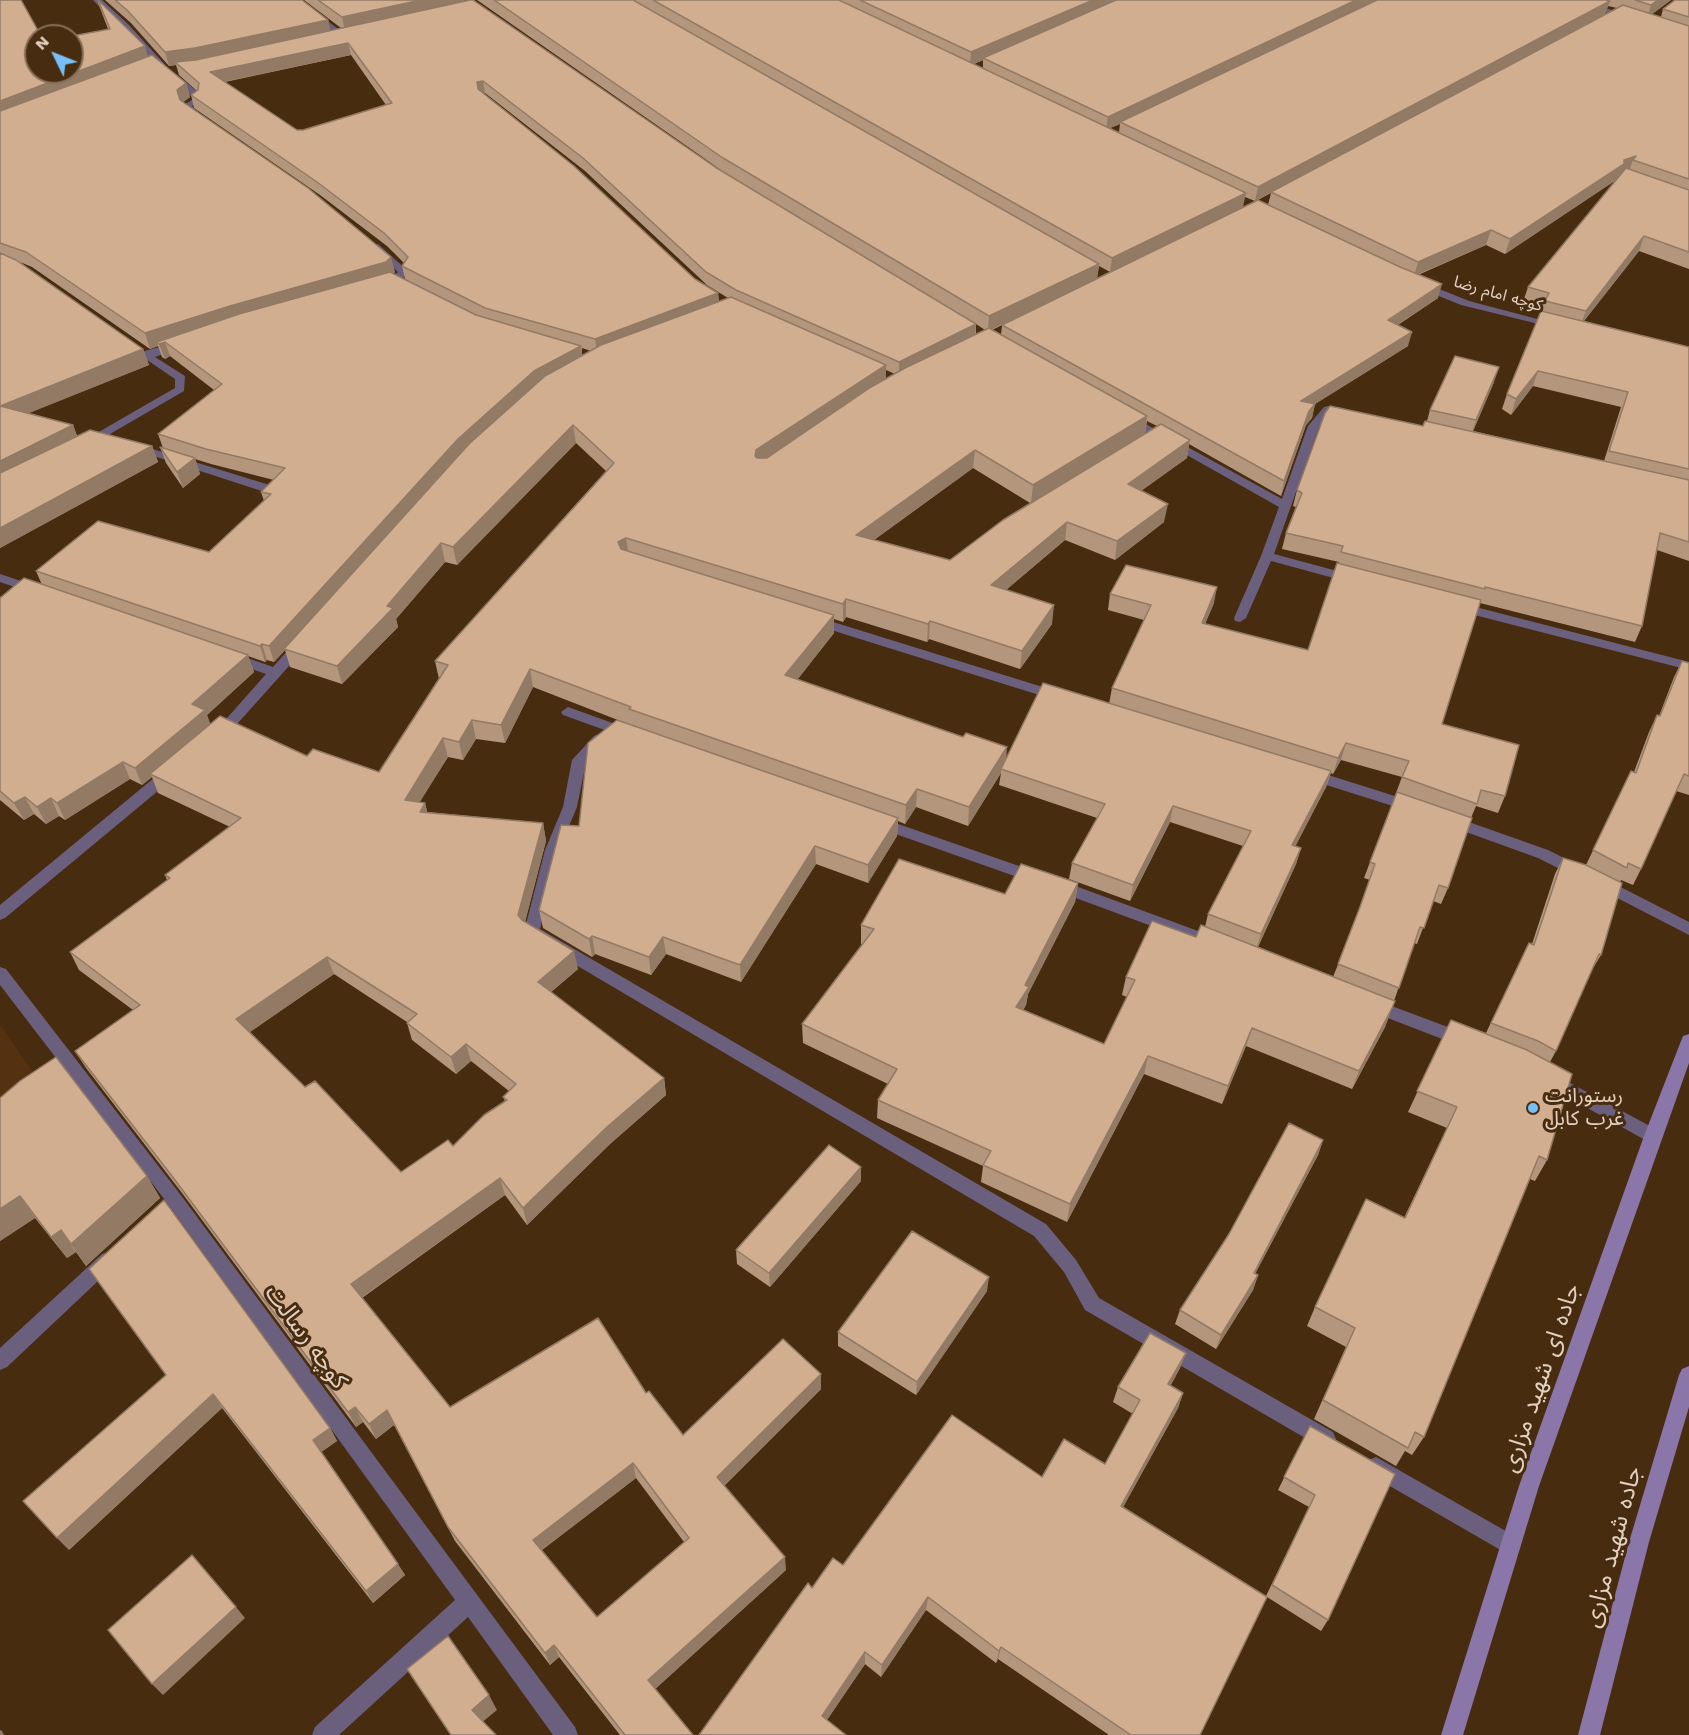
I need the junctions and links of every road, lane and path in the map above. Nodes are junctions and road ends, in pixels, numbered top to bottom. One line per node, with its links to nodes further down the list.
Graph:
1 (97, 0): 10 (street)
2 (295, 0): 8 (street)
3 (1576, 0): 4 (street)
4 (1617, 14): 5 (street); 6 (street)
5 (1607, 19)
6 (1638, 20)
7 (353, 33): 8 (street)
8 (342, 35): 9 (street)
9 (331, 37)
10 (159, 62): 11 (street); 13 (street)
11 (148, 66)
12 (177, 69): 13 (street)
13 (166, 70): 14 (street)
14 (208, 124)
15 (372, 243): 17 (street)
16 (1412, 281): 18 (street, کوچه امام رضا)
17 (374, 286)
18 (1566, 328)
19 (187, 342): 22 (street)
20 (1118, 412): 25 (street)
21 (1357, 416): 25 (street)
22 (113, 439): 23 (street); 24 (street)
23 (81, 446)
24 (272, 490)
25 (1284, 505): 26 (street)
26 (1267, 556): 28 (street); 32 (street)
27 (0, 578): 29 (street)
28 (1370, 583)
29 (44, 593)
30 (1450, 604): 35 (street)
31 (798, 615): 37 (street)
32 (1240, 618)
33 (313, 631): 36 (street)
34 (221, 654): 36 (street)
35 (1689, 666)
36 (276, 673): 41 (street)
37 (1069, 700)
38 (568, 712): 39 (street)
39 (610, 727): 40 (street); 59 (street)
40 (643, 739)
41 (206, 743)
42 (179, 765): 45 (street)
43 (1295, 770): 46 (street)
44 (866, 818): 47 (street)
45 (0, 914)
46 (1689, 929)
47 (1234, 950)
48 (0, 973): 54 (street, کوچه رسالت)
49 (1356, 998): 51 (street)
50 (1689, 1041): 53 (main road, جاده ای شهید مزاری)
51 (1479, 1046)
52 (1533, 1069): 53 (street)
53 (1653, 1136): 61 (main road, جاده ای شهید مزاری)
54 (174, 1198): 55 (street); 62 (street, کوچه رسالت)
55 (156, 1215)
56 (122, 1247): 57 (street)
57 (0, 1361)
58 (1689, 1374): 66 (main road, جاده شهید مزاری)
59 (1338, 1445)
60 (1358, 1457): 61 (street)
61 (1511, 1545): 65 (main road, جاده ای شهید مزاری)
62 (468, 1602): 63 (street); 64 (street, کوچه رسالت)
63 (323, 1735)
64 (567, 1735)
65 (1452, 1735)
66 (1589, 1735)

